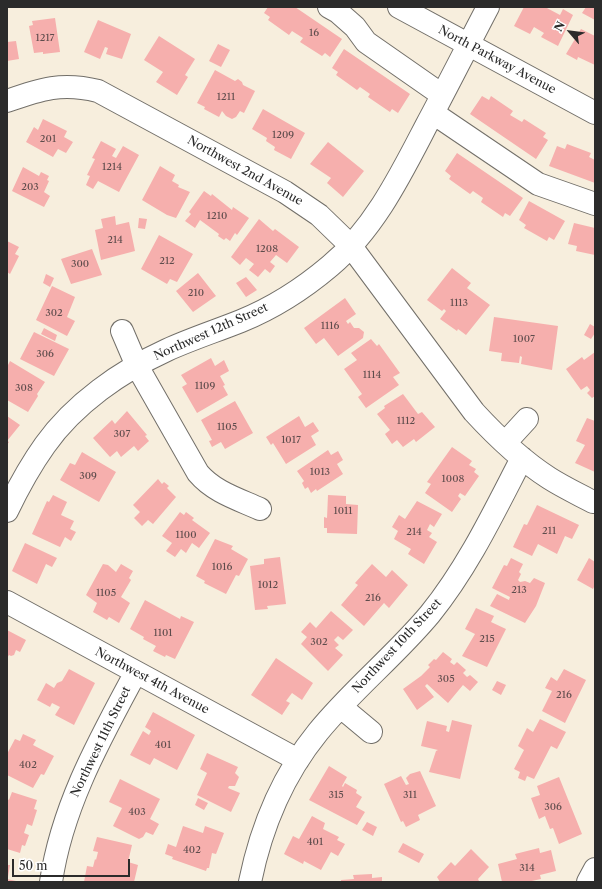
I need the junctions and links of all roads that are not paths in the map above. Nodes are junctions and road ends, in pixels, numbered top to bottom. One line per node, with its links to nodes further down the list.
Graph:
1 (329, 7): 6 (street)
2 (399, 7): 4 (street, North Parkway Avenue)
3 (488, 7): 4 (street, Northwest 12th Street)
4 (469, 44): 6 (street, Northwest 12th Street); 7 (street, North Parkway Avenue)
5 (7, 101): 9 (street, Northwest 2nd Avenue)
6 (438, 104): 8 (street); 9 (street, Northwest 12th Street)
7 (595, 113)
8 (595, 204)
9 (350, 245): 11 (street, Northwest 12th Street); 13 (street, Northwest 2nd Avenue)
10 (122, 331): 11 (street)
11 (137, 366): 16 (street); 17 (street, Northwest 12th Street)
12 (527, 419): 13 (street)
13 (505, 443): 14 (street, Northwest 2nd Avenue)
14 (522, 458): 15 (street, Northwest 2nd Avenue); 20 (street, Northwest 10th Street)
15 (593, 502)
16 (260, 509)
17 (7, 511)
18 (7, 602): 19 (street, Northwest 4th Avenue)
19 (136, 672): 22 (street, Northwest 4th Avenue); 24 (street, Northwest 11th Street)
20 (341, 707): 21 (street); 22 (street, Northwest 10th Street)
21 (371, 732)
22 (298, 760): 25 (street, Northwest 10th Street)
23 (595, 869): 26 (street)
24 (51, 882)
25 (250, 882)
26 (588, 882)

